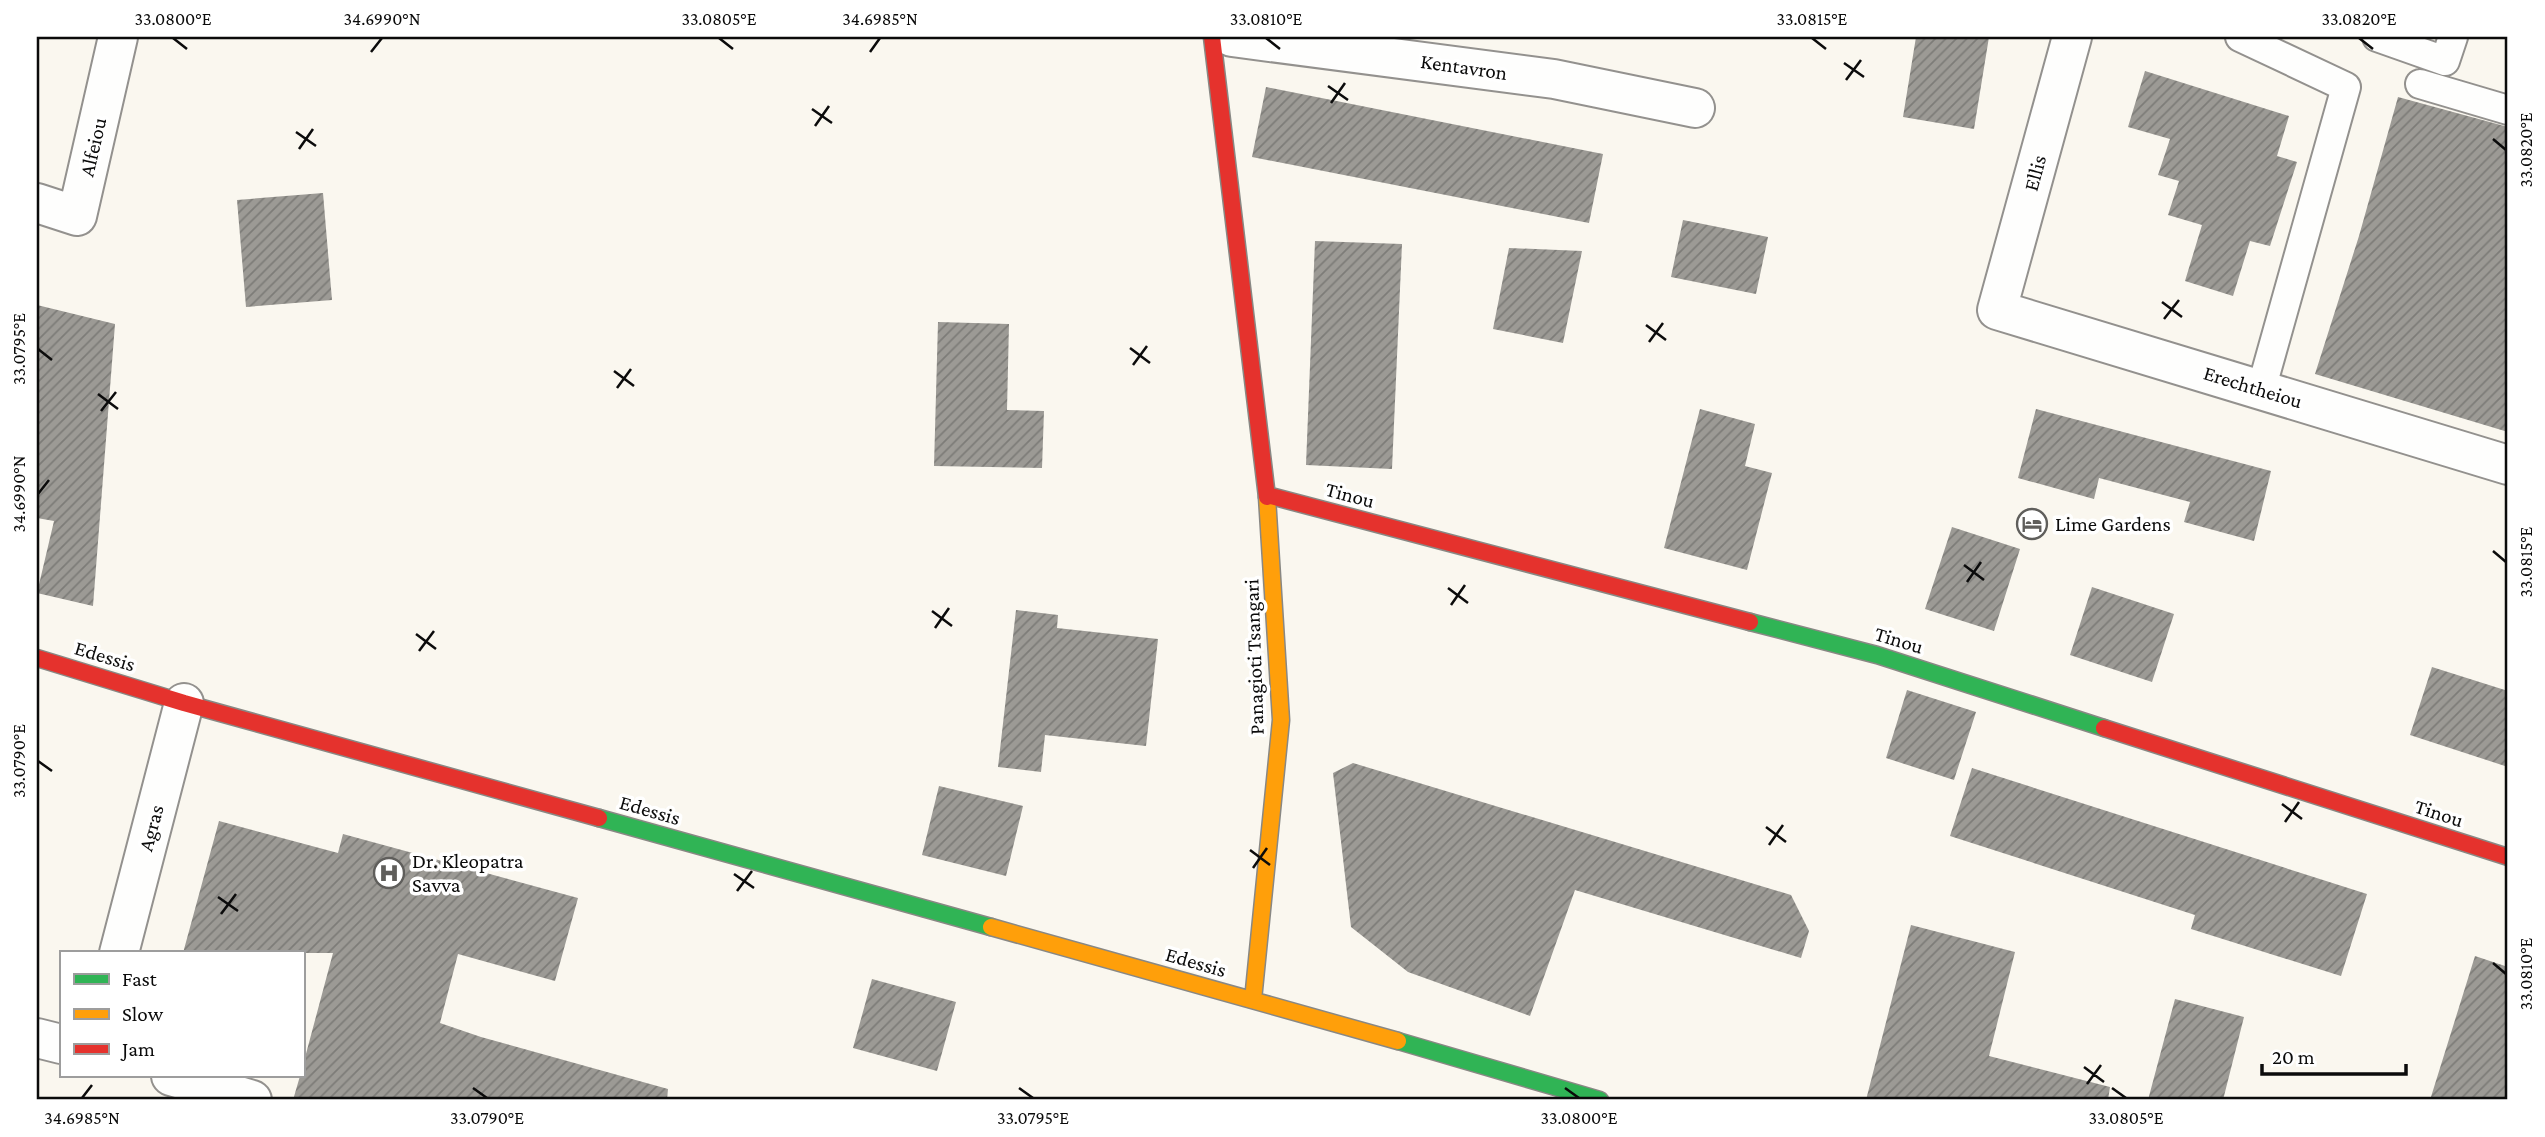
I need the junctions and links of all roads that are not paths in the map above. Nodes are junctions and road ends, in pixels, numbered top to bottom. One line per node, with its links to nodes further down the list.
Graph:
1 (118, 37): 11 (street, Alfeiou)
2 (1212, 37): 15 (street, Panagioti Tsangari)
3 (1232, 37): 9 (street, Kentavron)
4 (2072, 37): 12 (street, Ellis)
5 (2240, 37): 13 (lane)
6 (2378, 37): 7 (lane)
7 (2453, 37)
8 (2420, 84): 10 (lane)
9 (1695, 108)
10 (2508, 110)
11 (37, 203)
12 (1997, 310): 13 (street, Erechtheiou)
13 (2261, 390): 14 (street, Erechtheiou)
14 (2508, 465)
15 (1267, 495): 18 (street, Tinou); 20 (street, Panagioti Tsangari)
16 (37, 657): 17 (street, Edessis)
17 (184, 703): 19 (street, Agras); 20 (street, Edessis)
18 (2508, 857)
19 (120, 951)
20 (1253, 1000): 25 (street)
21 (37, 1038): 22 (street)
22 (60, 1044)
23 (178, 1078): 24 (street)
24 (252, 1100)
25 (1600, 1100)

